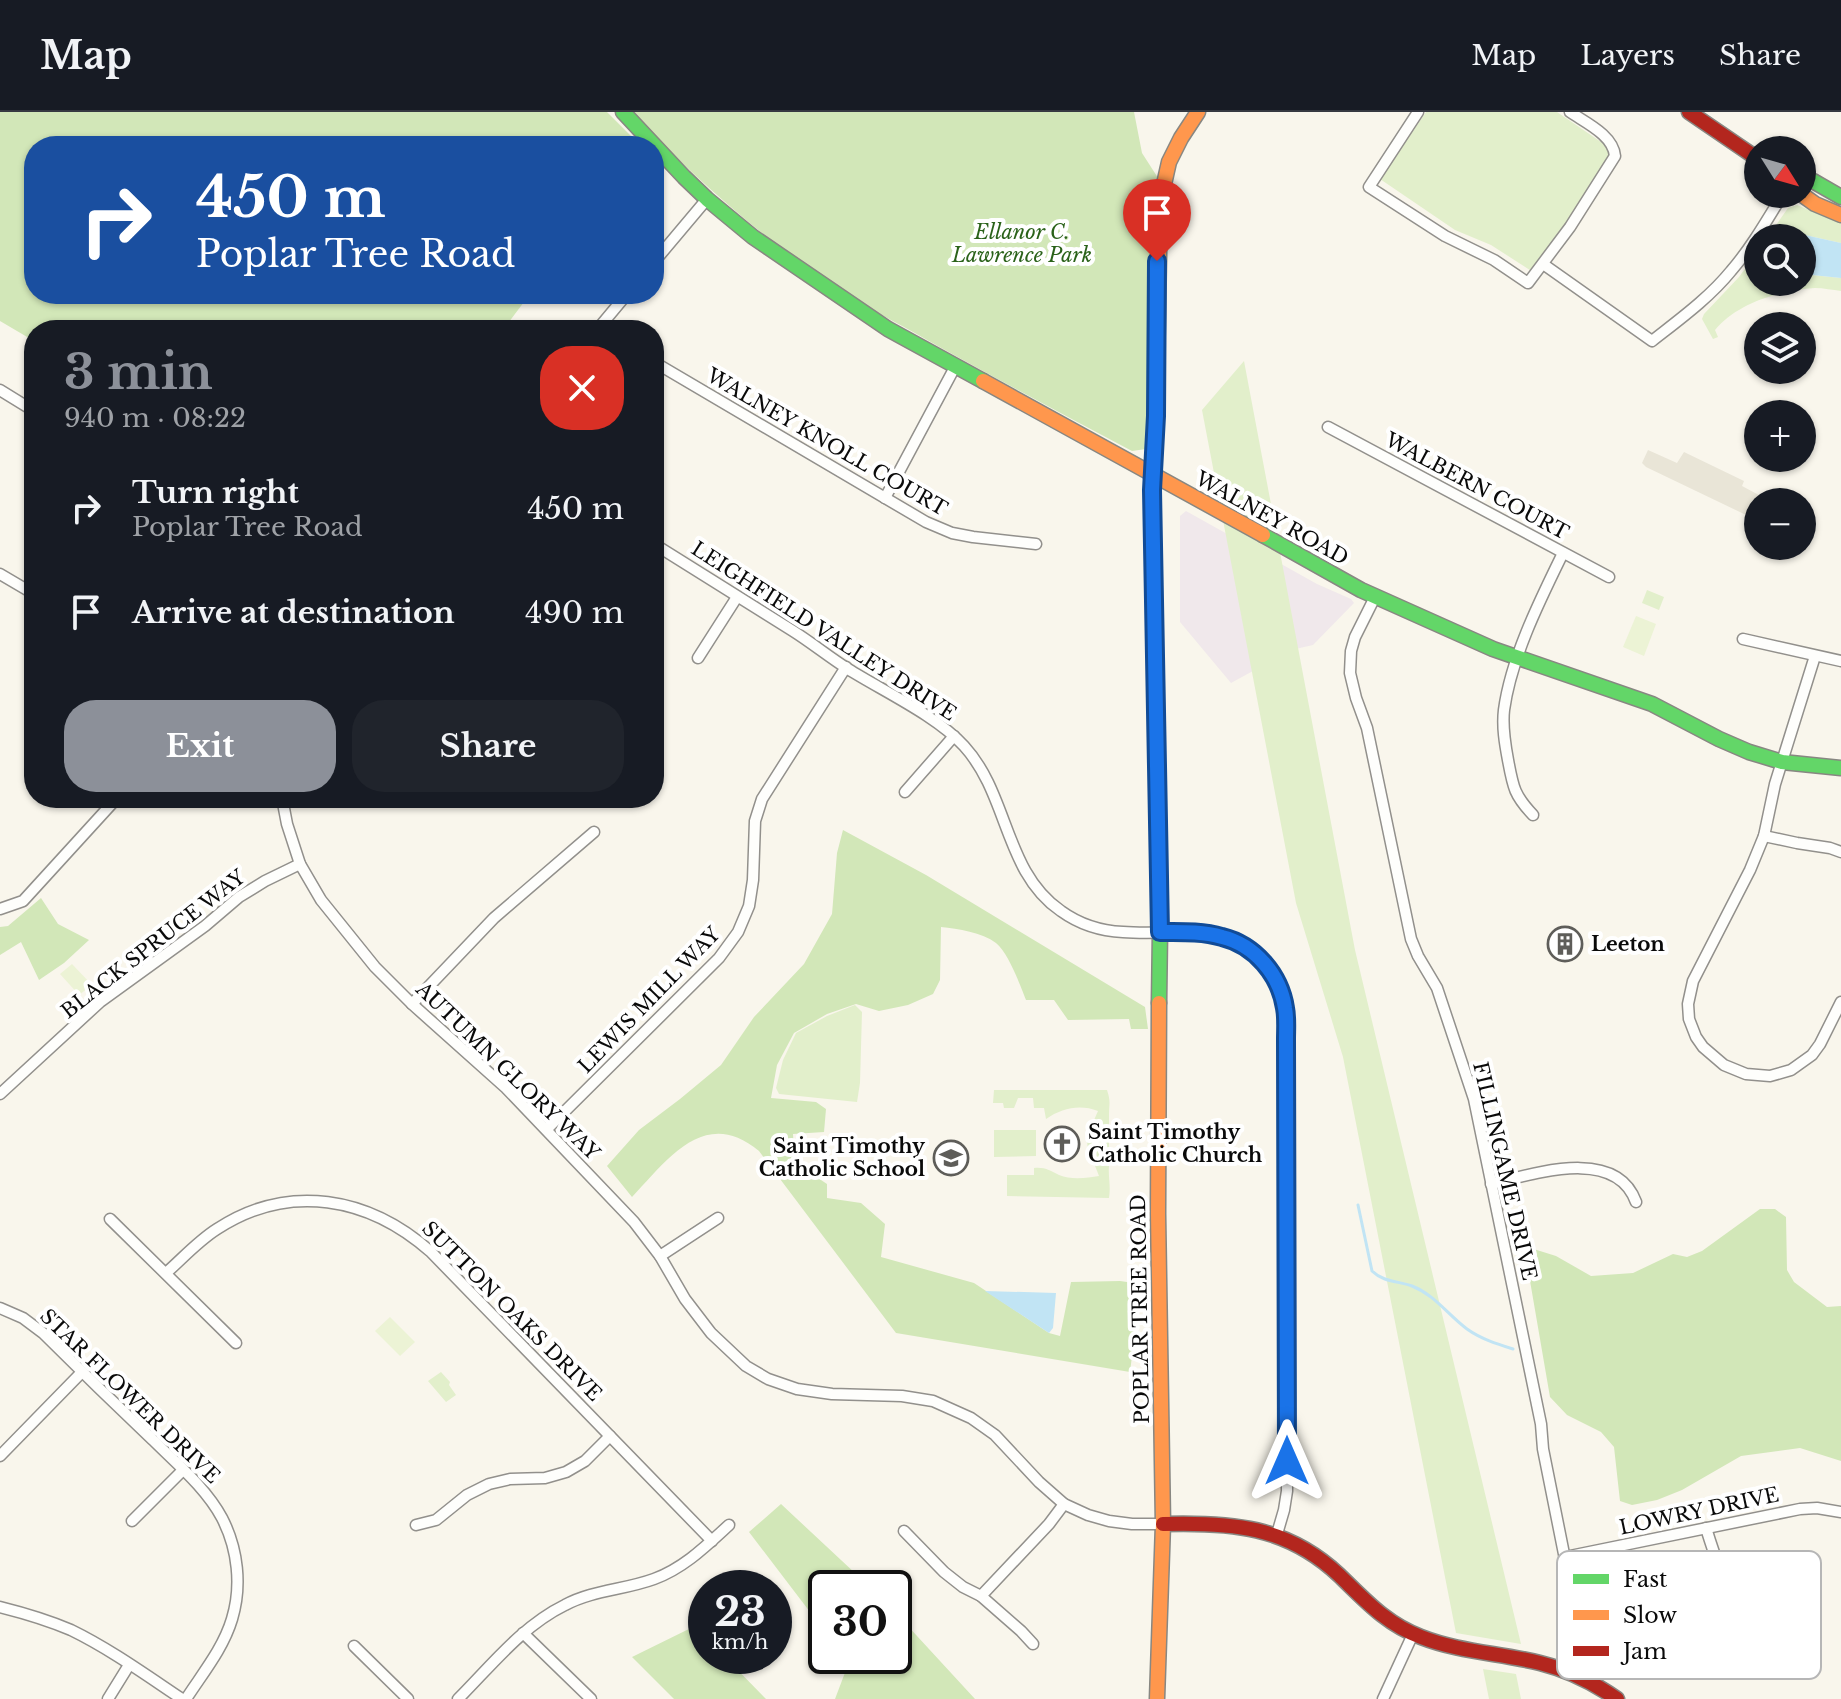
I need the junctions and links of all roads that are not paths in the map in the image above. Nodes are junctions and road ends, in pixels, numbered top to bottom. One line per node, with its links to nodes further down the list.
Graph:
1 (623, 112): 6 (main road, WALNEY ROAD)
2 (1198, 112): 24 (main road, POPLAR TREE ROAD)
3 (1418, 112): 16 (street)
4 (1570, 112): 16 (street)
5 (1689, 112): 7 (main road)
6 (646, 136)
7 (1744, 149)
8 (664, 154): 11 (main road, WALNEY ROAD)
9 (1816, 183): 10 (main road)
10 (1841, 197)
11 (707, 199): 15 (street); 19 (main road, WALNEY ROAD)
12 (1816, 205): 14 (main road)
13 (1774, 208): 16 (street)
14 (1841, 215)
15 (664, 250)
16 (1543, 264)
17 (619, 304): 18 (street)
18 (607, 320)
19 (955, 367): 24 (main road, WALNEY ROAD); 25 (street)
20 (664, 368): 25 (street, WALNEY KNOLL COURT)
21 (0, 390): 22 (street)
22 (24, 405)
23 (1328, 427): 28 (street, WALBERN COURT)
24 (1153, 475): 33 (main road, WALNEY ROAD); 52 (main road, POPLAR TREE ROAD)
25 (885, 498): 26 (street, WALNEY KNOLL COURT)
26 (1036, 544)
27 (664, 550): 32 (street, LEIGHFIELD VALLEY DRIVE)
28 (1563, 553): 30 (street, WALBERN COURT); 37 (street)
29 (0, 574): 31 (street)
30 (1609, 577)
31 (24, 588)
32 (737, 597): 36 (street); 39 (street, LEIGHFIELD VALLEY DRIVE)
33 (1375, 597): 37 (main road, WALNEY ROAD); 57 (street, FILLINGAME DRIVE)
34 (1743, 639): 35 (street)
35 (1815, 656): 38 (street); 41 (street)
36 (698, 658)
37 (1518, 658): 41 (main road, WALNEY ROAD); 46 (street)
38 (1841, 661)
39 (846, 667): 40 (street, LEIGHFIELD VALLEY DRIVE); 56 (street, LEWIS MILL WAY)
40 (954, 736): 43 (street); 52 (street, LEIGHFIELD VALLEY DRIVE)
41 (1782, 762): 42 (main road, WALNEY ROAD); 48 (street)
42 (1841, 768)
43 (905, 792)
44 (108, 808): 51 (street)
45 (284, 808): 50 (street, AUTUMN GLORY WAY)
46 (1533, 815)
47 (594, 832): 54 (street)
48 (1764, 836): 49 (street); 53 (street)
49 (1841, 852)
50 (300, 864): 54 (street, AUTUMN GLORY WAY); 55 (street, BLACK SPRUCE WAY)
51 (0, 909)
52 (1160, 932): 72 (main road, POPLAR TREE ROAD); 77 (street, LEIGHFIELD VALLEY DRIVE)
53 (1841, 1002)
54 (412, 1004): 56 (street, AUTUMN GLORY WAY)
55 (0, 1094)
56 (547, 1129): 61 (street, AUTUMN GLORY WAY)
57 (1491, 1184): 58 (street); 79 (street, FILLINGAME DRIVE)
58 (1636, 1202)
59 (718, 1218): 61 (street)
60 (110, 1219): 62 (street)
61 (660, 1256): 69 (street, AUTUMN GLORY WAY)
62 (166, 1273): 64 (street); 66 (street, SUTTON OAKS DRIVE)
63 (0, 1308): 65 (street, STAR FLOWER DRIVE)
64 (236, 1343)
65 (82, 1372): 67 (street); 68 (street, STAR FLOWER DRIVE)
66 (610, 1436): 73 (street); 78 (street, SUTTON OAKS DRIVE)
67 (0, 1456)
68 (183, 1470): 71 (street); 92 (street, STAR FLOWER DRIVE)
69 (1064, 1504): 72 (street, AUTUMN GLORY WAY); 82 (street)
70 (1841, 1512): 75 (street, LOWRY DRIVE)
71 (132, 1521)
72 (1163, 1524): 77 (main road); 96 (main road, POPLAR TREE ROAD)
73 (416, 1525)
74 (729, 1525): 78 (street)
75 (1706, 1528): 80 (street, LOWRY DRIVE); 81 (street)
76 (904, 1531): 82 (street)
77 (1277, 1534): 85 (main road)
78 (712, 1541): 84 (street)
79 (1564, 1551)
80 (1594, 1551)
81 (1713, 1551)
82 (981, 1596): 86 (street)
83 (0, 1607): 88 (street)
84 (523, 1633): 94 (street); 95 (street)
85 (1413, 1634): 89 (main road); 97 (street)
86 (1033, 1644)
87 (354, 1646): 93 (street)
88 (129, 1665): 91 (street); 92 (street)
89 (1557, 1669)
90 (1585, 1679): 98 (main road)
91 (108, 1699)
92 (184, 1699)
93 (408, 1699)
94 (458, 1699)
95 (591, 1699)
96 (1157, 1699)
97 (1383, 1699)
98 (1617, 1699)

